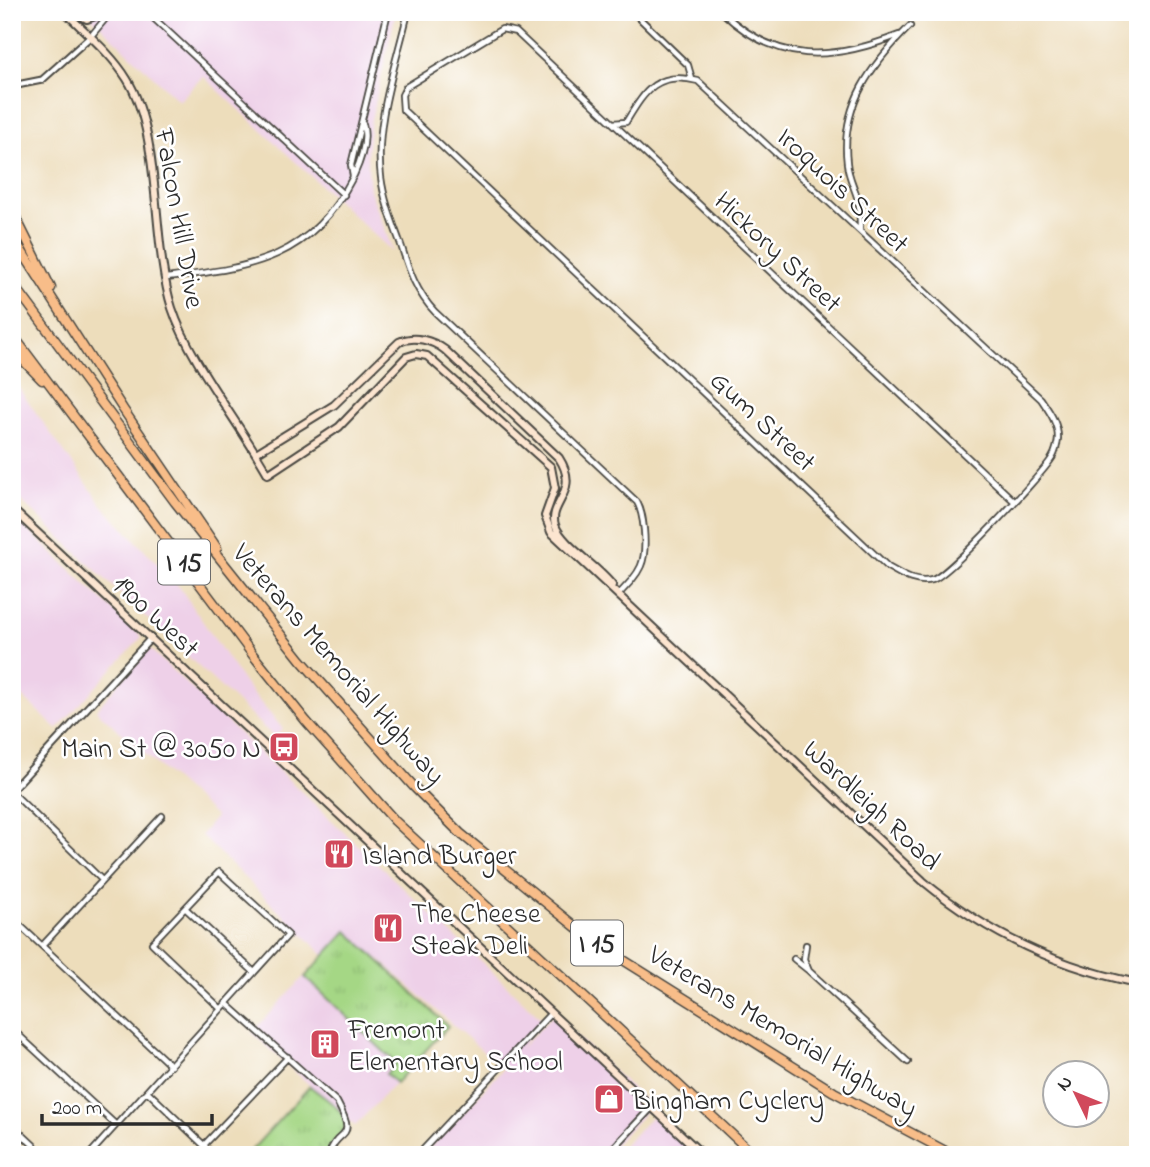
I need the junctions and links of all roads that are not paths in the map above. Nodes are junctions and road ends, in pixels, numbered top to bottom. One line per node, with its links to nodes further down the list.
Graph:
1 (65, 12): 11 (main road, Falcon Hill Drive)
2 (74, 12): 3 (main road)
3 (109, 12): 11 (street)
4 (147, 12): 16 (street)
5 (388, 12): 16 (street)
6 (408, 12): 31 (street)
7 (632, 12): 12 (street, Iroquois Street)
8 (722, 12): 10 (street)
9 (910, 26): 10 (street)
10 (903, 33): 18 (street)
11 (90, 37): 13 (street); 20 (main road, Falcon Hill Drive)
12 (693, 80): 15 (street); 18 (street, Iroquois Street)
13 (12, 86)
14 (403, 110): 15 (street, Hickory Street); 28 (street, Gum Street)
15 (613, 122): 28 (street, Hickory Street)
16 (345, 195): 20 (street)
17 (12, 210): 22 (highway)
18 (860, 232): 25 (street, Iroquois Street)
19 (12, 236): 22 (highway)
20 (166, 278): 27 (main road, Falcon Hill Drive)
21 (12, 282): 30 (highway, Veterans Memorial Highway / I 15)
22 (65, 316): 30 (highway)
23 (12, 334): 26 (highway, Veterans Memorial Highway / I 15)
24 (12, 349): 26 (highway)
25 (1041, 399): 28 (street, Gum Street)
26 (64, 402): 63 (highway, Veterans Memorial Highway / I 15)
27 (256, 453): 31 (main road); 31 (main road, Falcon Hill Drive)
28 (1014, 501)
29 (12, 509): 32 (main road, 1900 West)
30 (228, 565): 64 (highway, Veterans Memorial Highway / I 15)
31 (618, 594): 43 (main road, Wardleigh Road)
32 (151, 638): 33 (street); 46 (main road, 1900 West)
33 (12, 791): 35 (street)
34 (162, 816): 35 (street)
35 (102, 880): 39 (street)
36 (185, 908): 42 (street); 42 (street); 45 (street)
37 (12, 918): 39 (street)
38 (806, 945): 41 (street)
39 (42, 946): 50 (street)
40 (794, 959): 41 (street)
41 (809, 971): 49 (street)
42 (254, 972): 44 (street)
43 (1138, 983)
44 (226, 1003): 45 (street); 48 (street)
45 (220, 1008): 50 (street)
46 (551, 1013): 52 (main road, 1900 West); 60 (street)
47 (12, 1028): 54 (street)
48 (288, 1057): 55 (street); 59 (street)
49 (908, 1062)
50 (171, 1066): 51 (street)
51 (147, 1091): 54 (street); 55 (street)
52 (652, 1107): 61 (street); 62 (main road, 1900 West)
53 (12, 1125): 57 (street)
54 (116, 1125): 56 (street)
55 (204, 1146): 58 (street)
56 (90, 1154)
57 (44, 1155)
58 (214, 1155)
59 (329, 1155)
60 (418, 1155)
61 (607, 1155)
62 (703, 1155)
63 (754, 1155)
64 (953, 1155)

